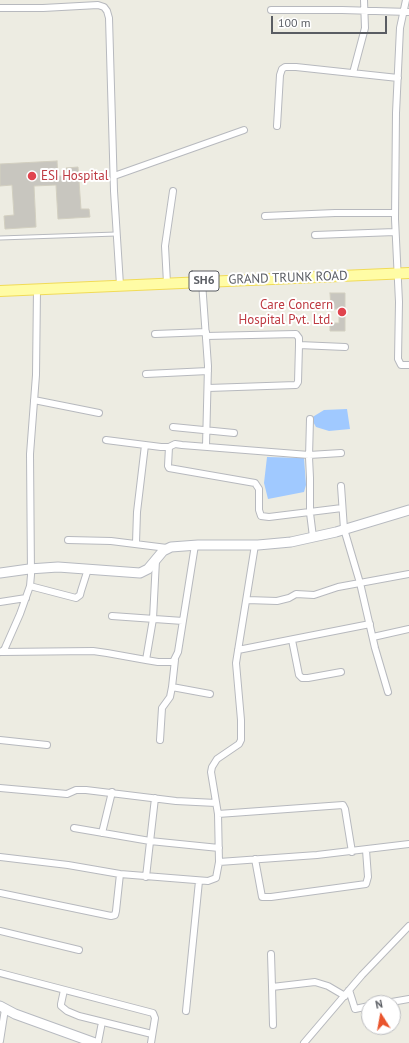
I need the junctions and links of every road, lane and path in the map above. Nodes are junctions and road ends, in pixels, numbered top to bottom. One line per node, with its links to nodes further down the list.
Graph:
1 (364, 0): 5 (street)
2 (406, 0): 6 (street)
3 (0, 8): 11 (street)
4 (271, 10): 5 (street)
5 (365, 11): 6 (street); 7 (street)
6 (406, 12): 8 (street)
7 (353, 73): 8 (street); 9 (street)
8 (398, 78): 13 (street)
9 (278, 126)
10 (244, 130): 11 (street)
11 (114, 176): 16 (street)
12 (173, 192): 22 (street)
13 (395, 213): 14 (street); 15 (street)
14 (265, 216)
15 (395, 232): 17 (street); 20 (street)
16 (117, 234): 18 (lane); 23 (street)
17 (315, 235)
18 (0, 238)
19 (409, 273): 20 (main road, GRAND TRUNK ROAD / SH6)
20 (398, 274): 21 (main road, GRAND TRUNK ROAD / SH6); 30 (street)
21 (202, 282): 22 (main road, GRAND TRUNK ROAD / SH6); 27 (street)
22 (167, 283): 23 (main road, GRAND TRUNK ROAD / SH6)
23 (120, 285): 24 (main road, GRAND TRUNK ROAD / SH6)
24 (37, 289): 25 (main road, GRAND TRUNK ROAD / SH6); 34 (street)
25 (0, 291)
26 (155, 334): 27 (street)
27 (206, 334): 28 (street); 31 (street)
28 (299, 345): 29 (street); 33 (street)
29 (345, 347)
30 (409, 366)
31 (208, 372): 32 (street); 33 (street)
32 (146, 374)
33 (208, 388): 38 (street)
34 (34, 400): 35 (street); 58 (street)
35 (99, 413)
36 (310, 419): 45 (street)
37 (173, 427): 38 (street)
38 (207, 430): 39 (street); 42 (street)
39 (234, 433)
40 (106, 440): 41 (street)
41 (145, 445): 43 (street); 53 (street)
42 (206, 446): 43 (street); 45 (street)
43 (169, 447): 49 (street)
44 (341, 453): 45 (street)
45 (309, 455): 49 (street)
46 (341, 486): 47 (street)
47 (342, 508): 49 (street); 50 (street)
48 (409, 510): 50 (street)
49 (310, 512): 51 (street)
50 (344, 529): 51 (street); 62 (street)
51 (313, 537): 55 (street)
52 (68, 540): 53 (street)
53 (136, 543): 56 (street)
54 (195, 545): 55 (street); 56 (street); 69 (street)
55 (255, 545): 65 (street)
56 (167, 548): 57 (street)
57 (156, 560): 59 (street); 68 (street)
58 (31, 569): 59 (street); 60 (street); 63 (street)
59 (88, 569): 63 (street)
60 (0, 573)
61 (409, 574): 62 (street)
62 (360, 584): 65 (street); 70 (street)
63 (30, 586): 64 (street)
64 (26, 598): 66 (street); 75 (street)
65 (247, 600): 74 (street)
66 (0, 602)
67 (112, 616): 68 (street)
68 (153, 619): 69 (street); 76 (street)
69 (183, 621): 77 (street)
70 (370, 624): 72 (street); 73 (street)
71 (409, 629): 72 (street)
72 (373, 637): 80 (street)
73 (292, 640): 74 (street); 78 (street)
74 (238, 650): 88 (street)
75 (1, 652): 76 (street)
76 (146, 660): 77 (street)
77 (175, 660): 79 (street)
78 (341, 672)
79 (172, 688): 81 (street); 83 (street)
80 (388, 692)
81 (210, 694)
82 (0, 740): 84 (street)
83 (160, 740)
84 (47, 745)
85 (0, 788): 86 (street)
86 (112, 792): 87 (street); 91 (street)
87 (155, 798): 88 (street); 92 (street)
88 (216, 803): 89 (street)
89 (218, 814): 94 (street); 96 (street)
90 (74, 828): 91 (street)
91 (102, 833): 92 (street)
92 (150, 842): 94 (street); 101 (street)
93 (409, 844): 95 (street)
94 (219, 848): 99 (street)
95 (366, 850): 96 (street); 98 (street)
96 (352, 852): 98 (street)
97 (0, 857): 100 (street)
98 (255, 859): 99 (street)
99 (218, 862): 102 (street)
100 (120, 874): 101 (street); 103 (street)
101 (146, 877): 102 (street)
102 (199, 881): 115 (street)
103 (0, 893)
104 (409, 926): 111 (street)
105 (0, 931): 106 (street)
106 (79, 950)
107 (271, 954): 109 (street)
108 (0, 973): 110 (street)
109 (272, 987): 112 (street); 117 (street)
110 (64, 990): 116 (street); 118 (street)
111 (349, 990): 112 (street); 114 (street)
112 (345, 996): 122 (street)
113 (3, 1008): 119 (street); 120 (street)
114 (361, 1008)
115 (186, 1010)
116 (102, 1022): 118 (street); 120 (street)
117 (273, 1025)
118 (152, 1034): 121 (street)
119 (1, 1042)
120 (96, 1043)
121 (151, 1043)
122 (304, 1043)

